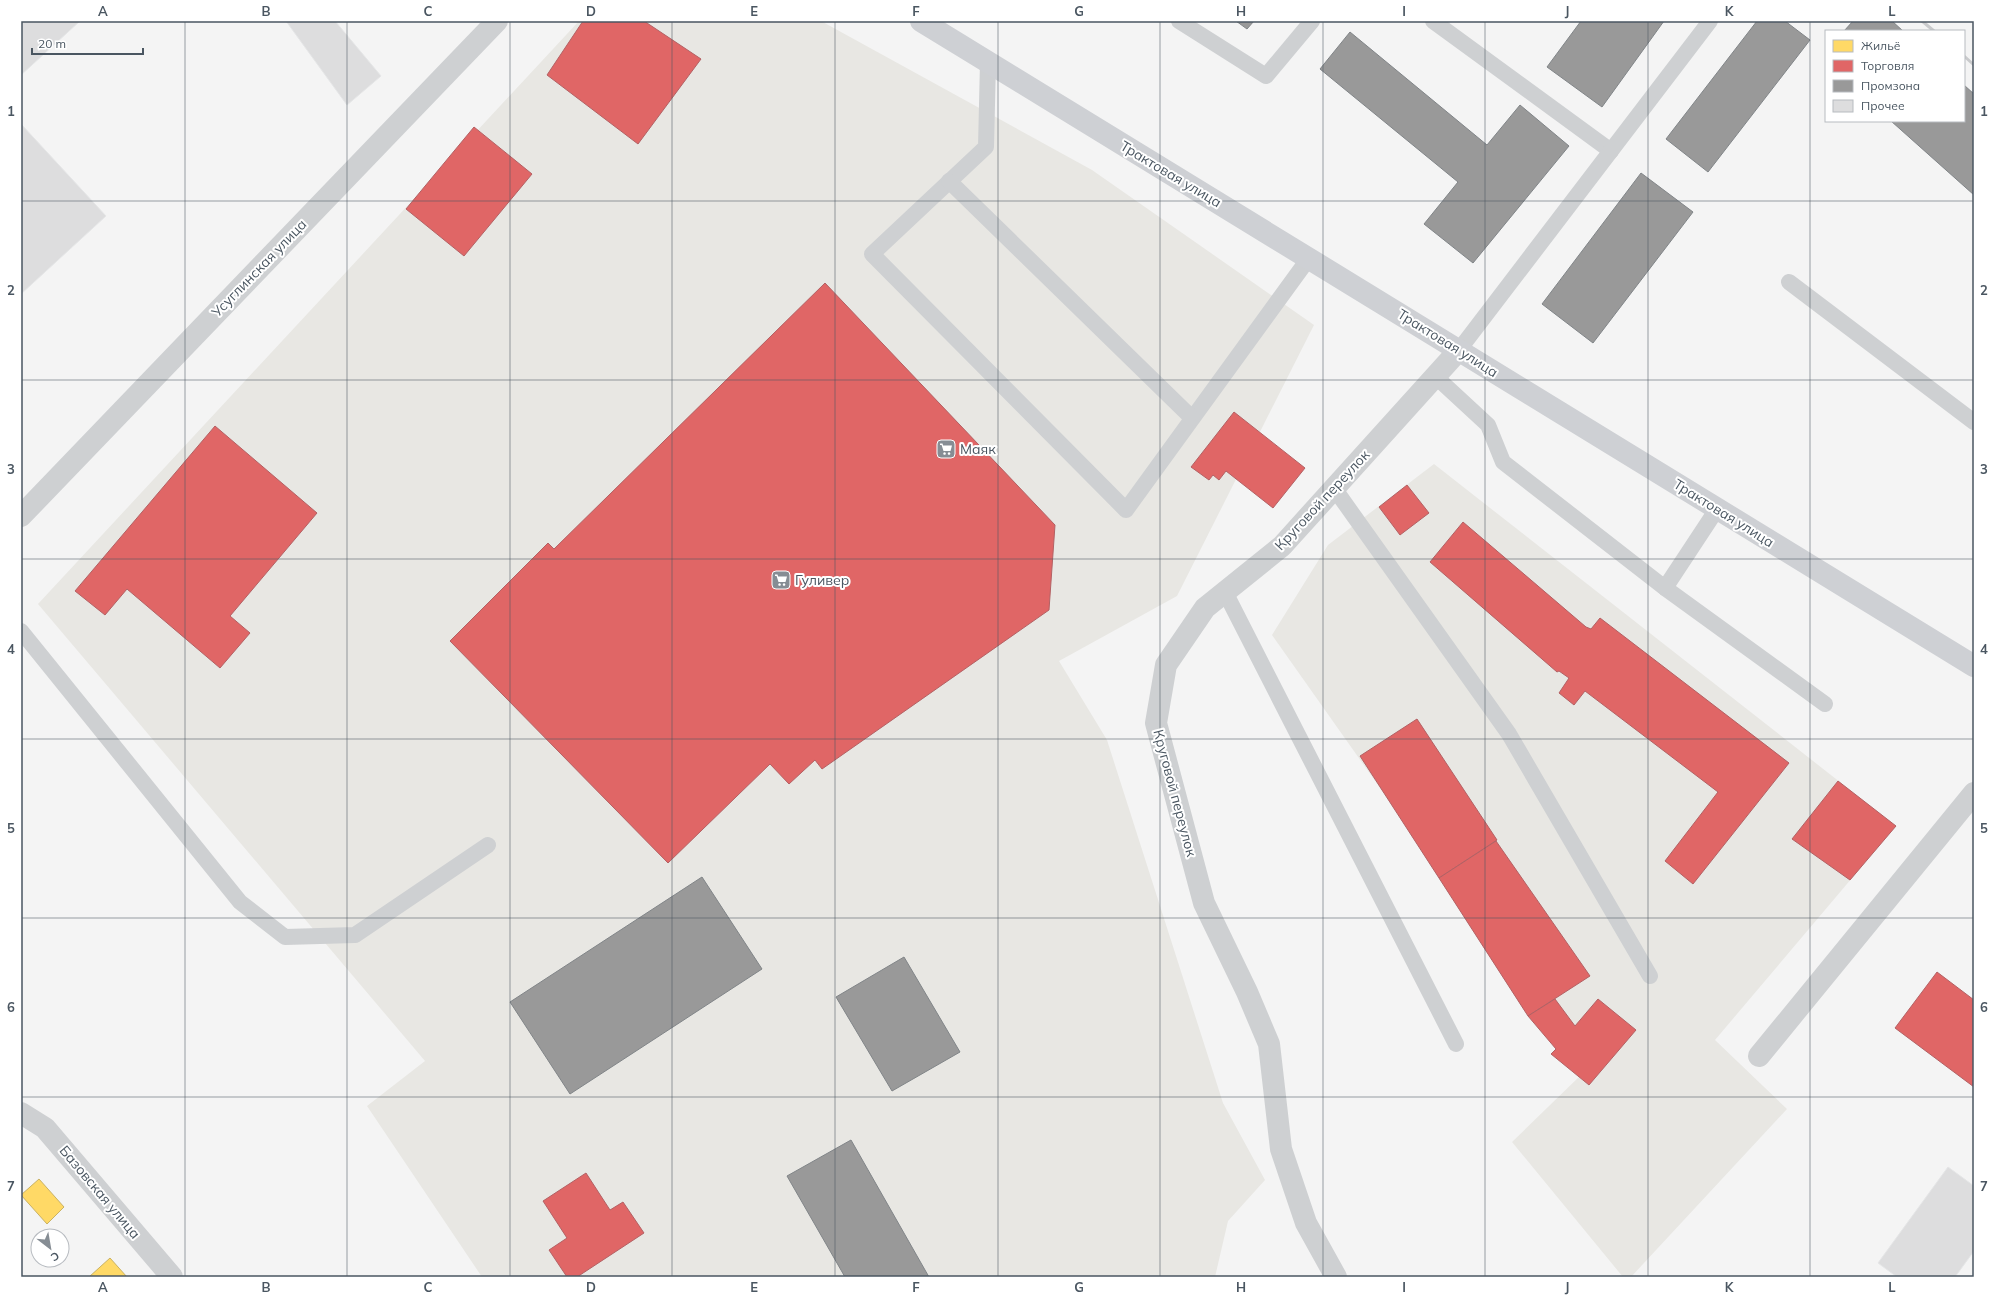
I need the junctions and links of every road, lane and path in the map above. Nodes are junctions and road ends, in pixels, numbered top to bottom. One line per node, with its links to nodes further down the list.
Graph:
1 (497, 21): 18 (street, Усуглинская улица)
2 (921, 21): 7 (main road, Трактовая улица)
3 (1179, 21): 4 (lane)
4 (1312, 21)
5 (1433, 21): 8 (lane)
6 (1710, 21): 8 (lane)
7 (988, 62): 9 (lane); 10 (main road, Трактовая улица)
8 (1610, 151): 12 (lane)
9 (949, 181): 14 (lane); 14 (lane)
10 (1308, 258): 12 (main road, Трактовая улица); 14 (lane)
11 (1789, 282): 15 (lane)
12 (1459, 350): 13 (street, Круговой переулок); 17 (main road, Трактовая улица)
13 (1435, 376): 16 (street, Круговой переулок); 19 (lane)
14 (1192, 418)
15 (1974, 422)
16 (1334, 488): 20 (street, Круговой переулок); 26 (lane)
17 (1718, 509): 19 (lane); 22 (main road, Трактовая улица)
18 (21, 516)
19 (1665, 588): 23 (lane)
20 (1225, 592): 27 (lane); 31 (street, Круговой переулок)
21 (21, 631): 25 (lane)
22 (1974, 666)
23 (1825, 704)
24 (1974, 793): 28 (street)
25 (488, 845)
26 (1650, 976)
27 (1456, 1044)
28 (1759, 1056)
29 (21, 1113): 30 (street, Базовская улица)
30 (172, 1277)
31 (1336, 1277)

